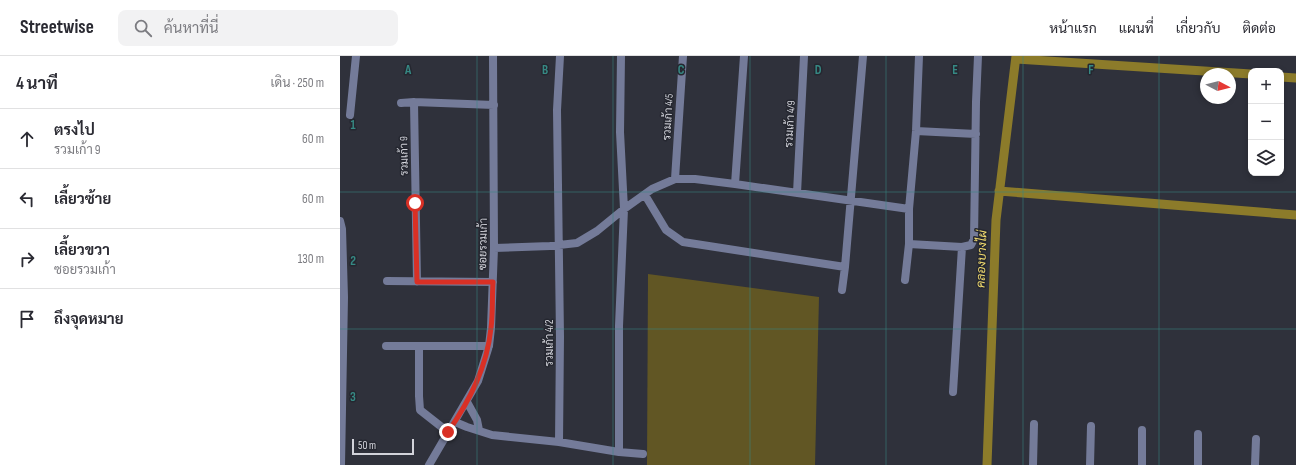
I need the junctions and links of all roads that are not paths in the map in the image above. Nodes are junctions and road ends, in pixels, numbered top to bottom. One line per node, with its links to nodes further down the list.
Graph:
1 (356, 56): 14 (street)
2 (493, 56): 13 (street, ซอยรวมเก้า)
3 (560, 56): 26 (street, รวมเก้า 4/2)
4 (621, 56): 22 (street)
5 (683, 56): 17 (street, รวมเก้า 4/5)
6 (744, 56): 18 (street)
7 (804, 56): 19 (street, รวมเก้า 4/9)
8 (863, 56): 21 (street)
9 (919, 56): 15 (street)
10 (978, 56): 16 (street)
11 (414, 102): 12 (street); 13 (street); 32 (street, รวมเก้า 9)
12 (401, 103)
13 (494, 105): 28 (street, ซอยรวมเก้า)
14 (350, 115)
15 (916, 131): 16 (street); 23 (street)
16 (976, 134): 27 (street)
17 (676, 179): 18 (street); 20 (street)
18 (735, 184): 19 (street)
19 (797, 193): 21 (street)
20 (644, 195): 22 (street); 29 (street)
21 (851, 201): 23 (street); 29 (street)
22 (624, 209): 26 (street); 49 (street)
23 (909, 209): 25 (street)
24 (340, 221): 51 (street)
25 (909, 244): 27 (street); 30 (street)
26 (559, 245): 28 (street); 48 (street, รวมเก้า 4/2)
27 (962, 247): 38 (street)
28 (494, 248): 33 (street, ซอยรวมเก้า)
29 (845, 267): 34 (street)
30 (905, 280)
31 (387, 281): 32 (street)
32 (417, 282): 33 (street)
33 (493, 282): 37 (street, ซอยรวมเก้า)
34 (842, 290)
35 (386, 346): 36 (street)
36 (419, 346): 37 (street); 45 (street)
37 (488, 346): 39 (street, ซอยรวมเก้า)
38 (954, 392)
39 (467, 402): 40 (street, ซอยรวมเก้า); 43 (street)
40 (455, 422): 43 (street); 45 (street, ซอยรวมเก้า)
41 (1034, 424): 53 (street)
42 (1091, 426): 54 (street)
43 (479, 430): 48 (street)
44 (1142, 430): 55 (street)
45 (448, 432): 52 (street, ซอยรวมเก้า)
46 (1198, 434): 56 (street)
47 (1256, 439): 57 (street)
48 (559, 442): 49 (street)
49 (619, 452): 50 (street)
50 (643, 454)
51 (341, 465)
52 (429, 465)
53 (1033, 465)
54 (1090, 465)
55 (1142, 465)
56 (1198, 465)
57 (1256, 465)

